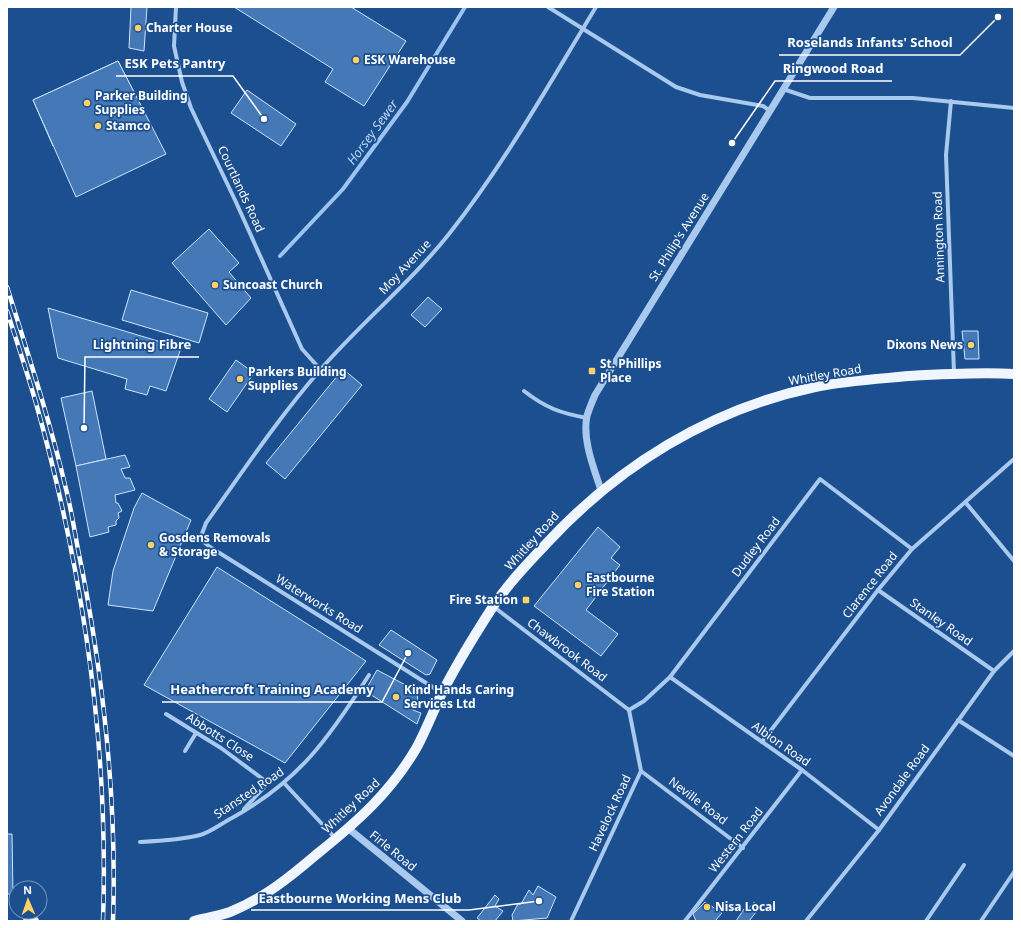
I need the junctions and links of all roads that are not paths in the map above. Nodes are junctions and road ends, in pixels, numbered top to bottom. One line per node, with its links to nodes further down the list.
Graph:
1 (176, 7): 10 (street, Courtlands Road)
2 (548, 7): 5 (street)
3 (596, 7): 5 (street, Moy Avenue)
4 (834, 7): 6 (street, St. Philip's Avenue)
5 (583, 29): 9 (street); 10 (street, Moy Avenue)
6 (783, 89): 7 (street); 9 (street, St. Philip's Avenue)
7 (950, 100): 8 (street); 11 (street, Annington Road)
8 (1014, 108)
9 (770, 111): 14 (street, St. Philip's Avenue)
10 (320, 370): 18 (street, Moy Avenue)
11 (954, 373): 12 (main road, Whitley Road); 16 (main road, Whitley Road)
12 (1014, 374)
13 (524, 391): 14 (street)
14 (587, 418): 16 (street, St. Philip's Avenue)
15 (1014, 459): 17 (street, Clarence Road)
16 (602, 490): 22 (main road, Whitley Road)
17 (966, 503): 19 (street, Clarence Road); 20 (street)
18 (206, 523): 27 (street, Waterworks Road)
19 (912, 549): 21 (street, Clarence Road); 26 (street, Dudley Road)
20 (1014, 561)
21 (878, 590): 24 (street, Stanley Road); 32 (street, Clarence Road)
22 (493, 607): 27 (main road, Whitley Road); 28 (street, Chawbrook Road)
23 (1014, 651): 24 (street, Avondale Road)
24 (994, 671): 30 (street, Avondale Road)
25 (369, 675): 37 (street, Stansted Road)
26 (670, 677): 28 (street, Dudley Road); 32 (street, Albion Road)
27 (442, 693): 39 (main road, Whitley Road)
28 (628, 710): 36 (street, Havelock Road)
29 (166, 714): 31 (street, Abbotts Close)
30 (958, 720): 34 (street); 40 (street, Avondale Road)
31 (196, 733): 33 (street); 38 (street, Abbotts Close)
32 (762, 742): 35 (street, Albion Road)
33 (185, 751)
34 (1014, 756)
35 (802, 770): 40 (street, Albion Road); 43 (street, Western Road)
36 (641, 771): 43 (street, Neville Road); 50 (street, Havelock Road)
37 (284, 784): 38 (street, Stansted Road); 41 (street)
38 (240, 814): 42 (street, Stansted Road)
39 (349, 829): 41 (main road, Whitley Road); 49 (street, Firle Road)
40 (879, 830): 52 (street, Avondale Road)
41 (336, 839): 48 (main road, Whitley Road)
42 (140, 842)
43 (743, 848): 51 (street, Western Road)
44 (964, 865): 53 (street)
45 (1014, 872): 54 (street)
46 (28, 921): 47 (main road)
47 (34, 921)
48 (194, 921)
49 (462, 921)
50 (571, 921)
51 (685, 921)
52 (806, 921)
53 (926, 921)
54 (981, 921)

